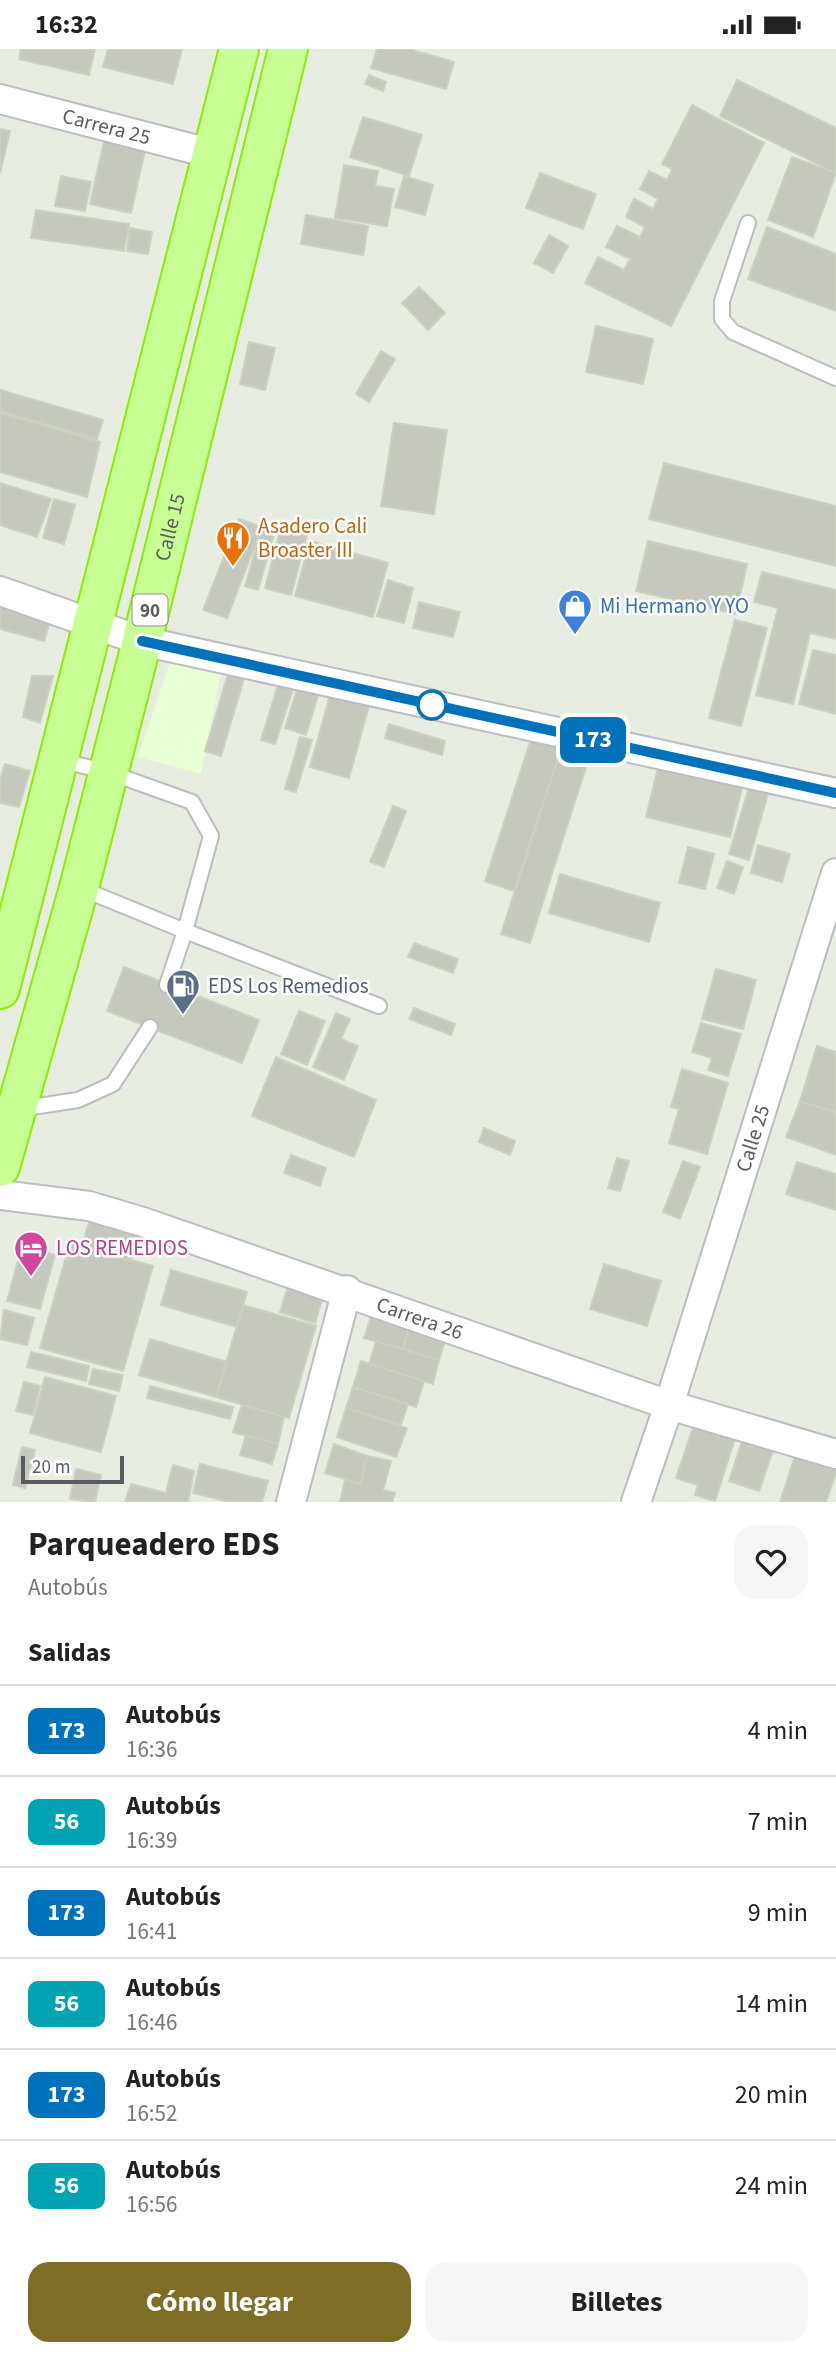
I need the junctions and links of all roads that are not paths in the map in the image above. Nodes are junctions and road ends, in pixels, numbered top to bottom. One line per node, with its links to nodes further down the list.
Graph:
1 (239, 49): 4 (highway)
2 (288, 49): 9 (highway, Calle 15 / 90)
3 (0, 99): 4 (street, Carrera 25)
4 (213, 155): 8 (highway)
5 (748, 223): 6 (lane)
6 (836, 377)
7 (0, 591): 8 (street)
8 (92, 621): 9 (street); 10 (highway)
9 (142, 641): 11 (highway, Calle 15 / 90); 12 (street)
10 (58, 760): 11 (lane); 17 (highway)
11 (108, 772): 14 (highway, Calle 15 / 90); 15 (lane)
12 (836, 793)
13 (836, 873): 24 (street, Calle 25)
14 (79, 887): 15 (lane); 20 (highway, Calle 15 / 90)
15 (185, 930): 16 (lane); 18 (lane)
16 (167, 985)
17 (0, 989)
18 (379, 1006)
19 (150, 1027): 20 (lane)
20 (8, 1107): 21 (highway, Calle 15 / 90)
21 (0, 1167)
22 (0, 1195): 23 (street, Carrera 26)
23 (347, 1290): 24 (street, Carrera 26); 26 (street)
24 (669, 1405): 25 (street, Carrera 26); 27 (street, Calle 25)
25 (836, 1454)
26 (291, 1502)
27 (636, 1502)

